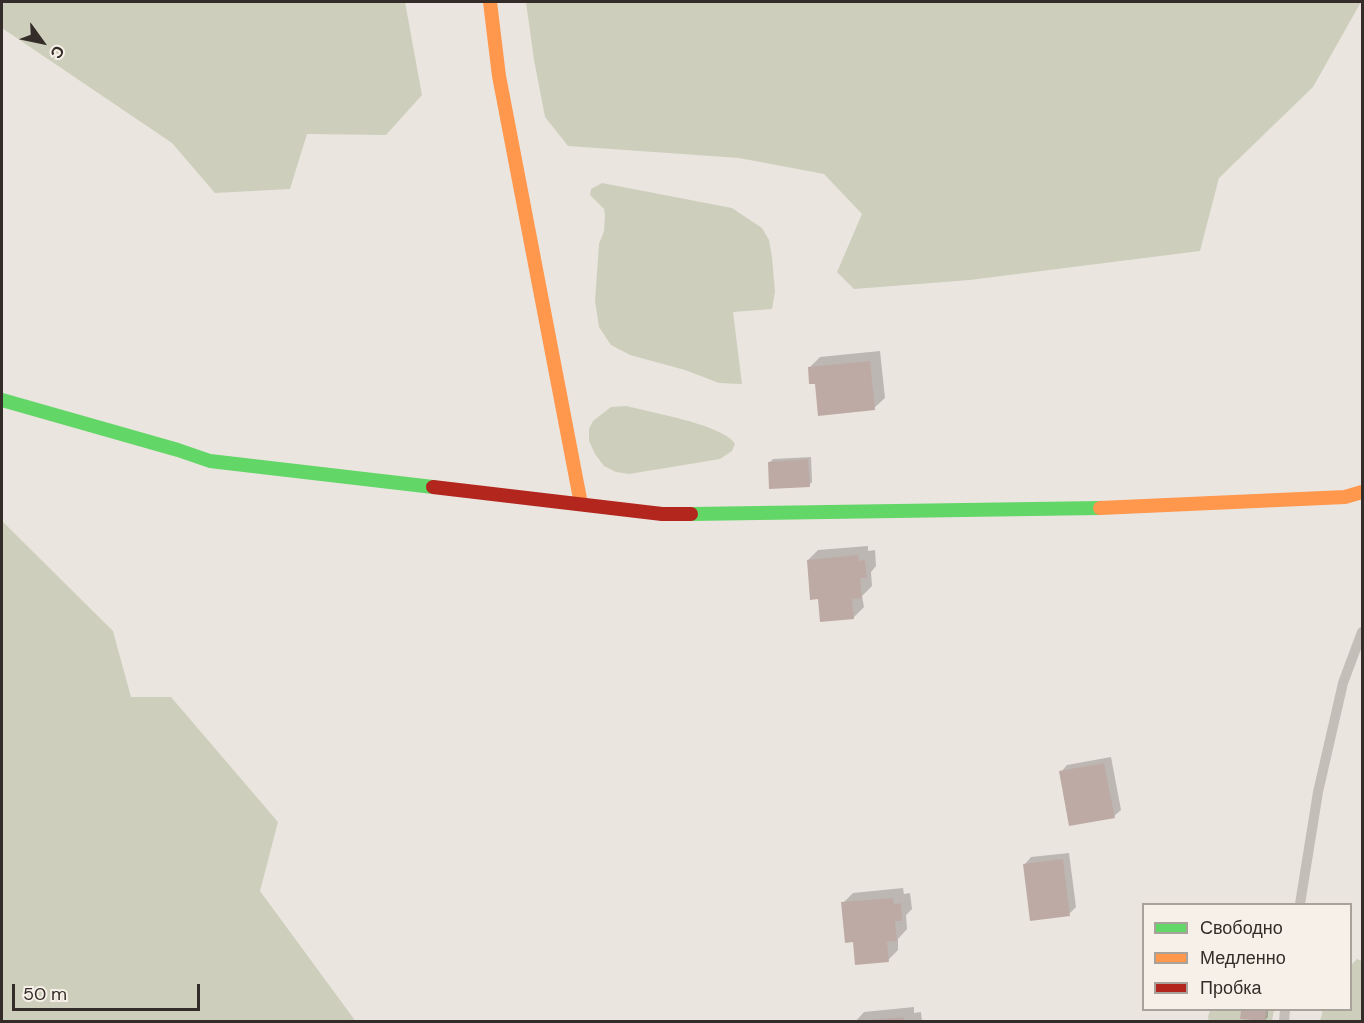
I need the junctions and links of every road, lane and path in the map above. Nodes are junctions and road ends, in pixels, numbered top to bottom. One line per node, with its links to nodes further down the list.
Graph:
1 (489, 2): 4 (street)
2 (2, 400): 4 (street)
3 (1362, 492): 4 (street)
4 (581, 504)
5 (1362, 632): 6 (lane)
6 (1299, 903)

